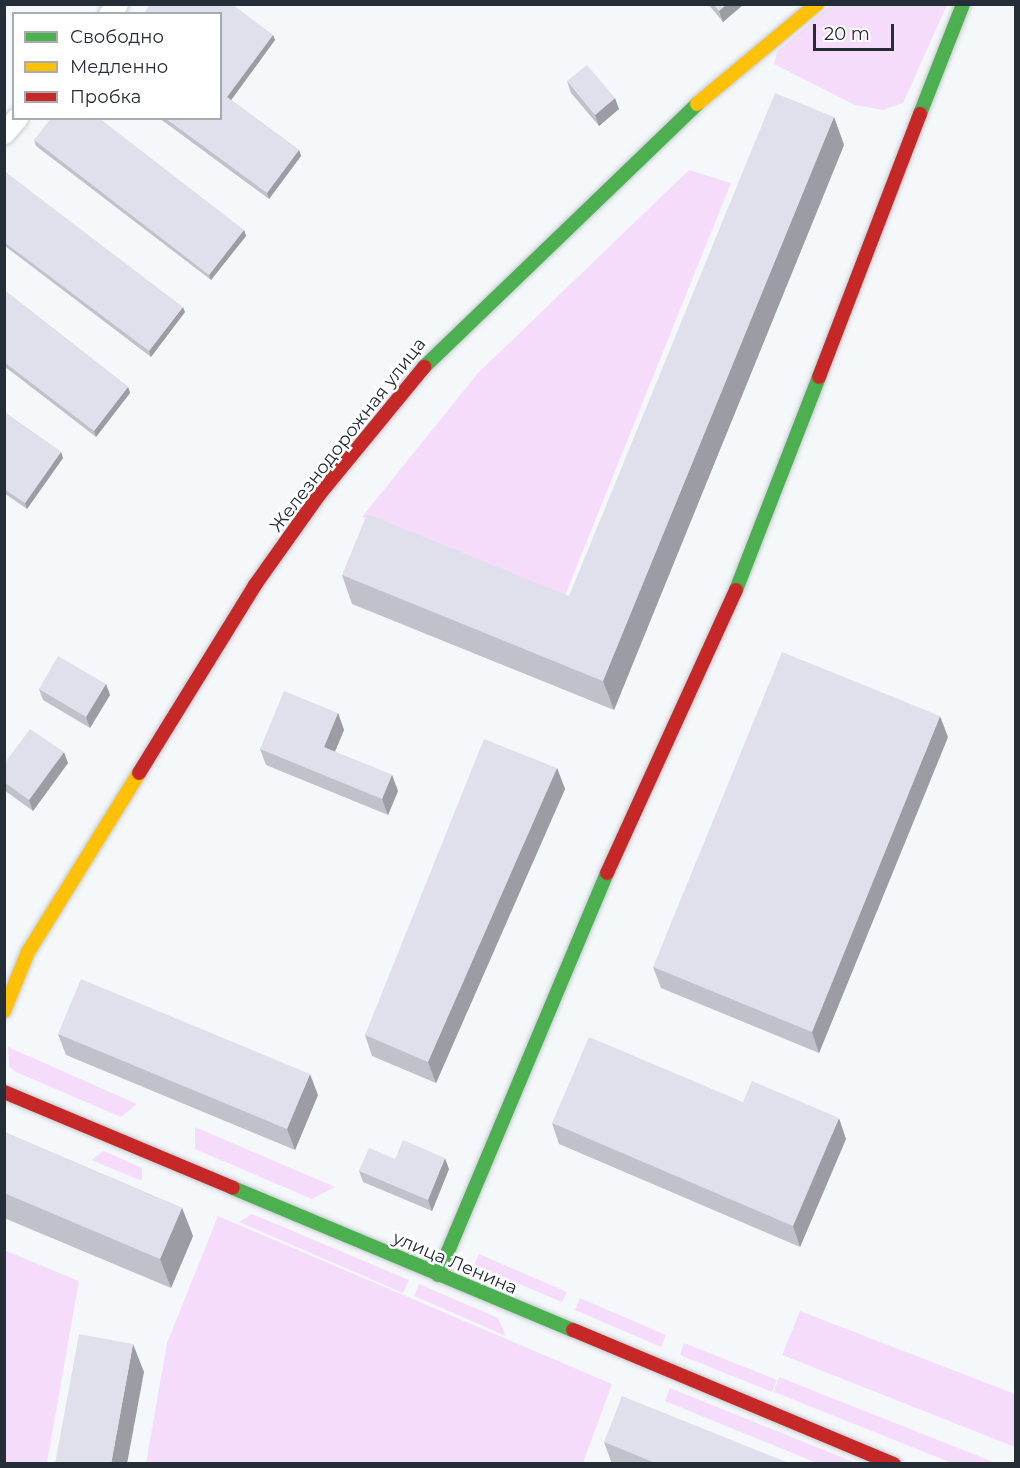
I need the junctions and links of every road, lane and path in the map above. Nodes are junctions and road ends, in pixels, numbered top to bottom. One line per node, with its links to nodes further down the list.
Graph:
1 (817, 4): 5 (street, Железнодорожная улица)
2 (963, 4): 7 (street)
3 (15, 120): 4 (street)
4 (4, 133)
5 (4, 1011)
6 (4, 1092): 7 (street, улица Ленина)
7 (438, 1275): 8 (street, улица Ленина)
8 (894, 1464)

